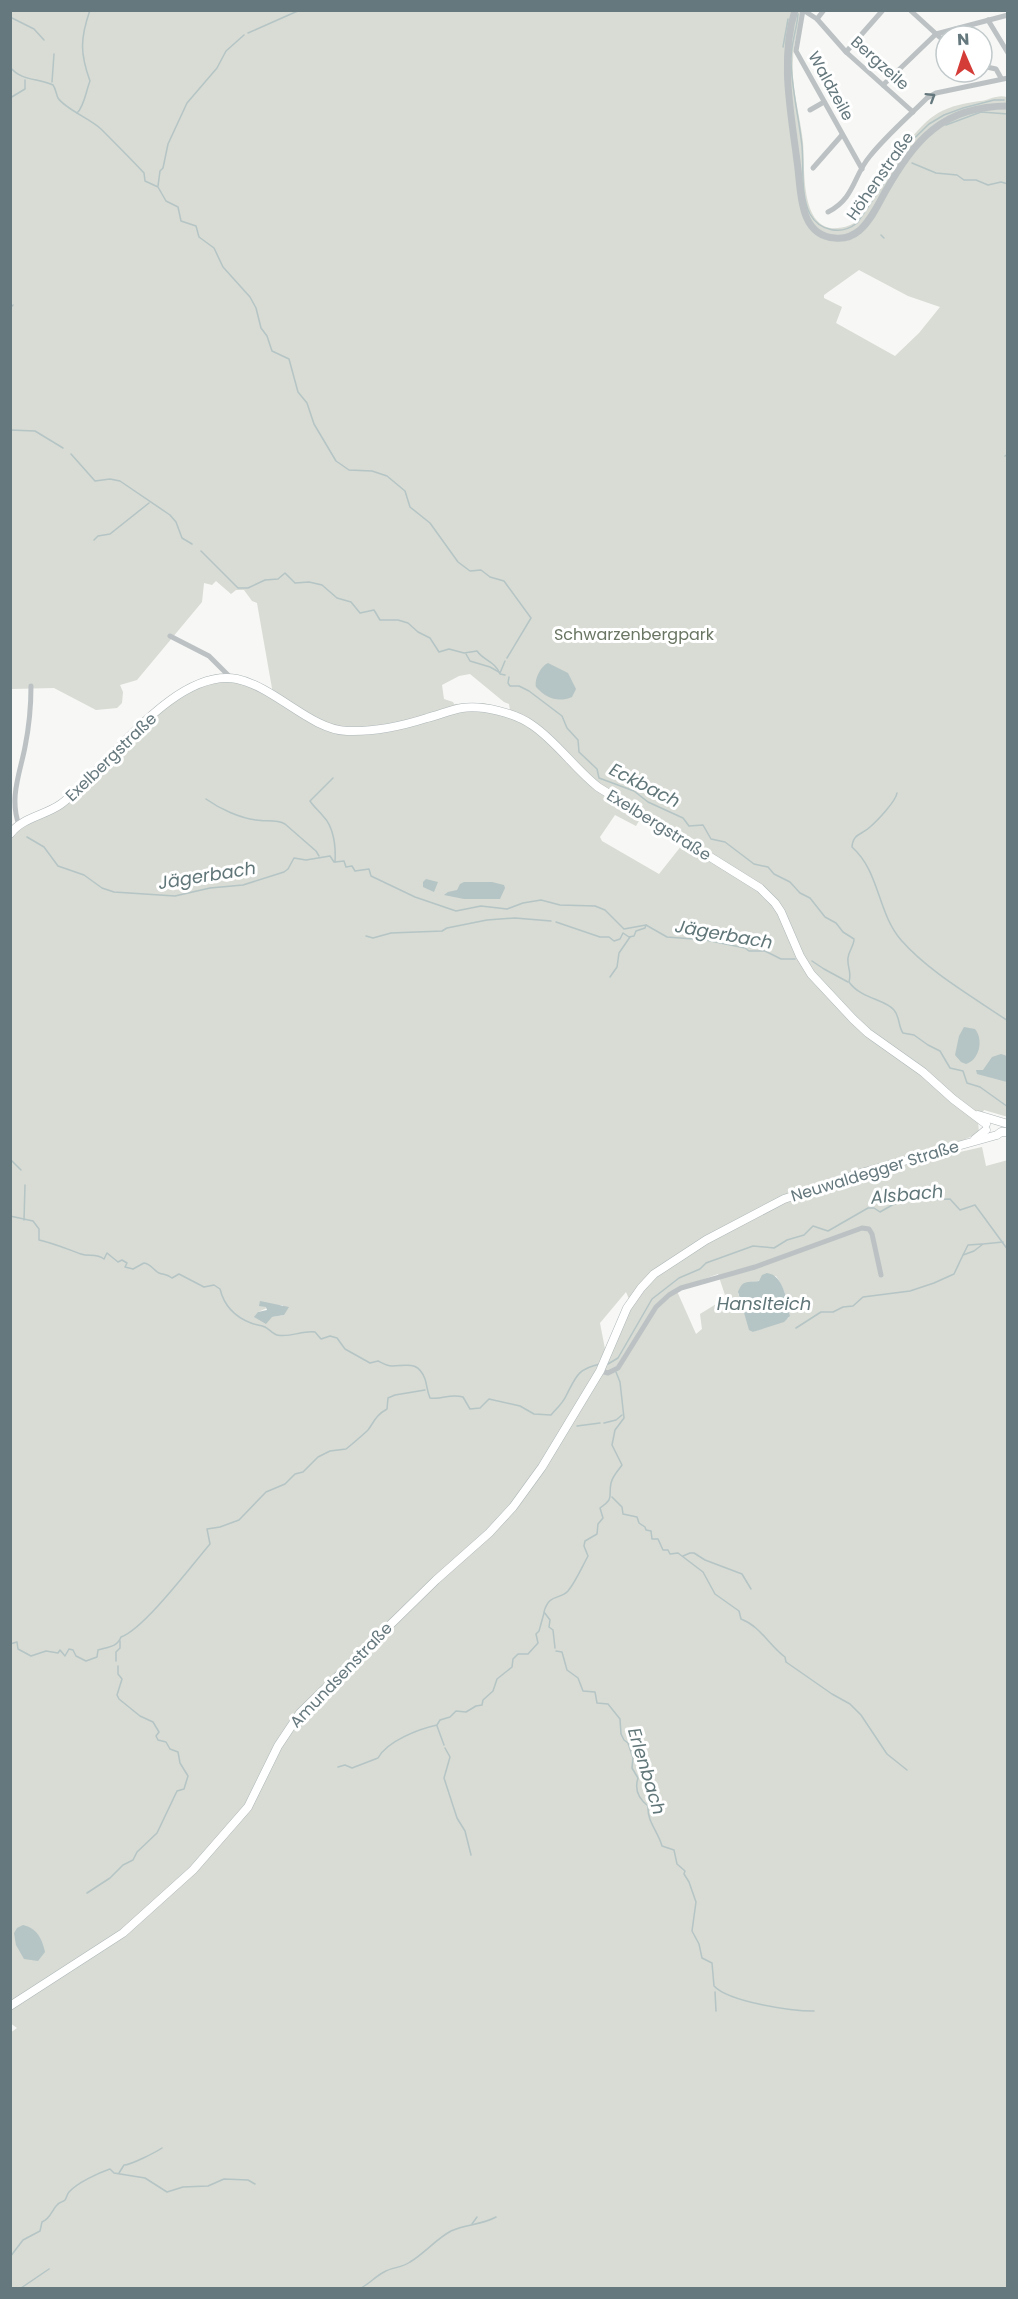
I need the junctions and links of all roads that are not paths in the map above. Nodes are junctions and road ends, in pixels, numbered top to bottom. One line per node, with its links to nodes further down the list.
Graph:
1 (795, 10): 17 (street, Höhenstraße)
2 (803, 10): 7 (street, Bergzeile); 16 (street, Waldzeile)
3 (824, 10): 7 (street)
4 (883, 10): 12 (street)
5 (910, 10): 10 (street)
6 (1008, 15): 8 (street)
7 (817, 19): 12 (street, Bergzeile)
8 (988, 20): 9 (street); 13 (street)
9 (973, 24)
10 (934, 32)
11 (934, 36): 15 (street)
12 (846, 52): 15 (street, Bergzeile)
13 (1008, 53)
14 (1004, 78): 19 (street, one-way to 14)
15 (883, 85): 19 (street, Bergzeile)
16 (824, 102): 18 (street); 20 (street, Waldzeile)
17 (1008, 106)
18 (810, 110)
19 (913, 112): 22 (street)
20 (842, 135): 21 (street); 22 (street, Waldzeile)
21 (813, 168)
22 (862, 169): 23 (street)
23 (828, 212)
24 (170, 636): 25 (street)
25 (231, 678): 27 (main road, Exelbergstraße); 30 (main road, Exelbergstraße)
26 (30, 686): 27 (street)
27 (19, 825): 28 (main road, Exelbergstraße)
28 (10, 834)
29 (1004, 1123): 30 (main road, Exelbergstraße); 31 (main road)
30 (989, 1127): 31 (main road, Neuwaldegger Straße); 33 (main road, Neuwaldegger Straße)
31 (1004, 1132)
32 (881, 1275): 33 (street)
33 (600, 1370): 34 (main road, Amundsenstraße)
34 (10, 2006)

